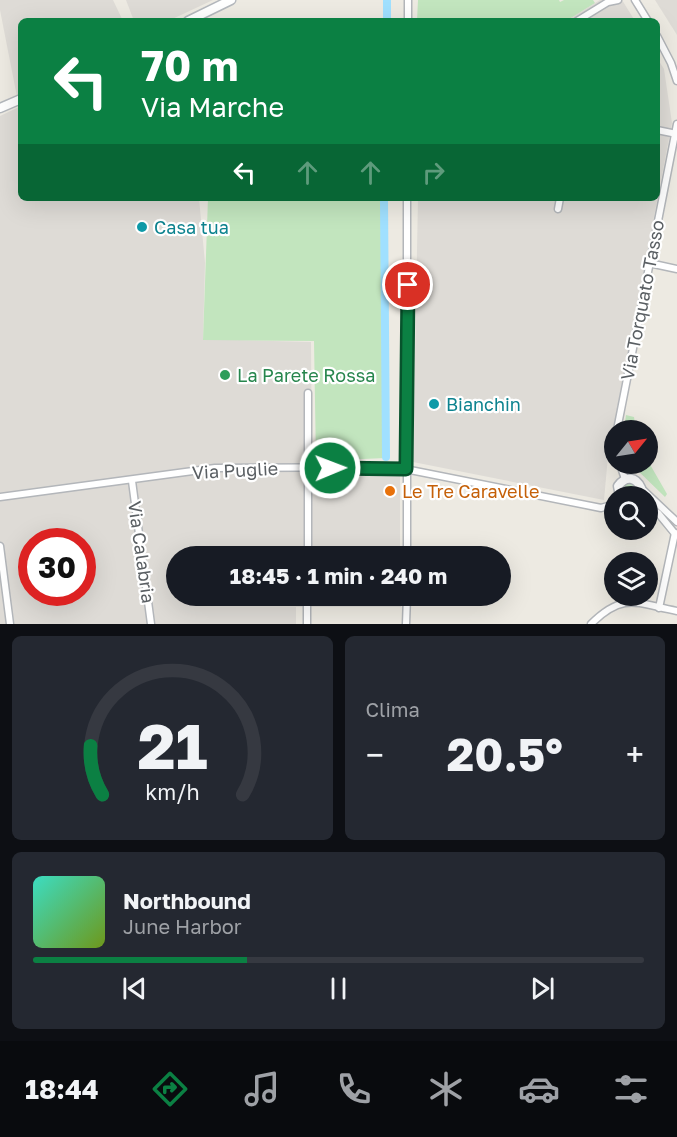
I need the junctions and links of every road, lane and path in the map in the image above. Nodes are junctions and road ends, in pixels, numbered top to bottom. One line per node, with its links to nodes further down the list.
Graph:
1 (231, 0): 6 (street)
2 (408, 0): 7 (street)
3 (618, 0): 5 (street)
4 (635, 0): 9 (street)
5 (608, 1): 8 (street)
6 (194, 18)
7 (408, 18)
8 (582, 18)
9 (646, 18)
10 (660, 42): 11 (street)
11 (677, 81)
12 (18, 100): 13 (street)
13 (0, 108)
14 (677, 124): 16 (street, Via Torquato Tasso)
15 (660, 131): 16 (street)
16 (676, 134): 20 (street, Via Torquato Tasso)
17 (407, 201): 25 (street)
18 (559, 201): 19 (street)
19 (558, 209)
20 (649, 263): 21 (street); 23 (street, Via Torquato Tasso)
21 (677, 269)
22 (308, 393): 24 (street)
23 (619, 420)
24 (308, 468): 25 (street, Via Puglie); 28 (street, Via Puglie); 38 (street)
25 (406, 469): 32 (street, Via Puglie); 39 (street)
26 (624, 474): 27 (street)
27 (626, 479): 29 (street); 30 (street)
28 (132, 481): 31 (street, Via Puglie); 45 (street, Via Calabria)
29 (618, 486)
30 (638, 486)
31 (0, 497)
32 (604, 507)
33 (658, 507): 35 (street)
34 (658, 514): 36 (street)
35 (677, 522)
36 (676, 534): 42 (street)
37 (0, 546): 44 (street)
38 (308, 546)
39 (407, 546)
40 (307, 606): 46 (street)
41 (407, 606): 47 (street)
42 (659, 608): 43 (street); 48 (street)
43 (677, 611)
44 (10, 624)
45 (152, 624)
46 (307, 624)
47 (406, 624)
48 (591, 624)

